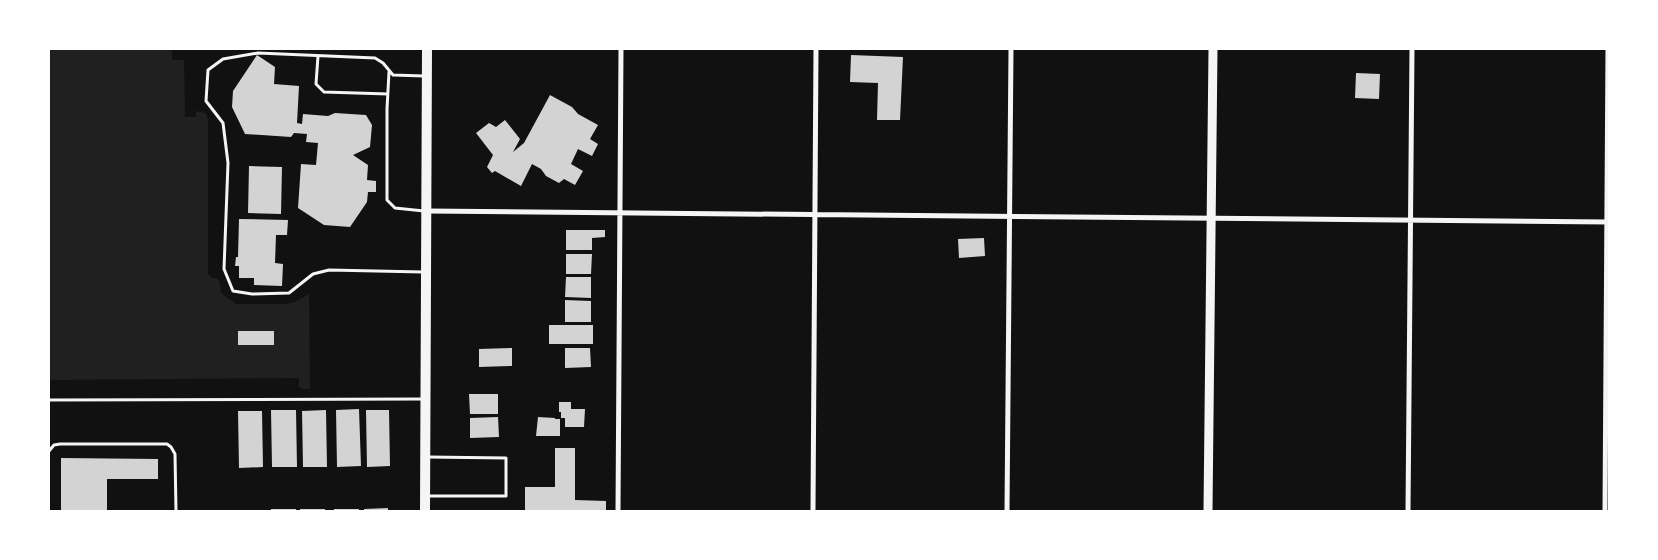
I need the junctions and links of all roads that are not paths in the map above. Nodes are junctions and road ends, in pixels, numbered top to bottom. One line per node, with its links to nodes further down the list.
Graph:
1 (427, 49): 10 (main road)
2 (621, 49): 13 (street)
3 (816, 49): 14 (street)
4 (1011, 49): 15 (street)
5 (1213, 49): 16 (street)
6 (1412, 49): 17 (street)
7 (1608, 49): 18 (street)
8 (318, 56): 9 (lane); 11 (lane); 19 (lane)
9 (389, 71): 10 (lane); 11 (lane)
10 (427, 76): 12 (main road)
11 (388, 94): 12 (lane)
12 (426, 212): 13 (street); 19 (main road)
13 (620, 213): 14 (street); 27 (street)
14 (815, 215): 15 (street); 28 (street)
15 (1010, 217): 16 (street); 29 (street)
16 (1212, 219): 17 (street); 30 (street)
17 (1410, 220): 18 (street); 31 (street)
18 (1608, 222): 32 (street)
19 (426, 272): 20 (main road)
20 (426, 399): 21 (lane); 23 (main road)
21 (49, 400)
22 (49, 451): 25 (lane)
23 (426, 456): 24 (main road); 24 (lane)
24 (426, 496): 26 (main road)
25 (176, 511)
26 (425, 511)
27 (618, 511)
28 (813, 511)
29 (1007, 511)
30 (1208, 511)
31 (1408, 511)
32 (1605, 511)

